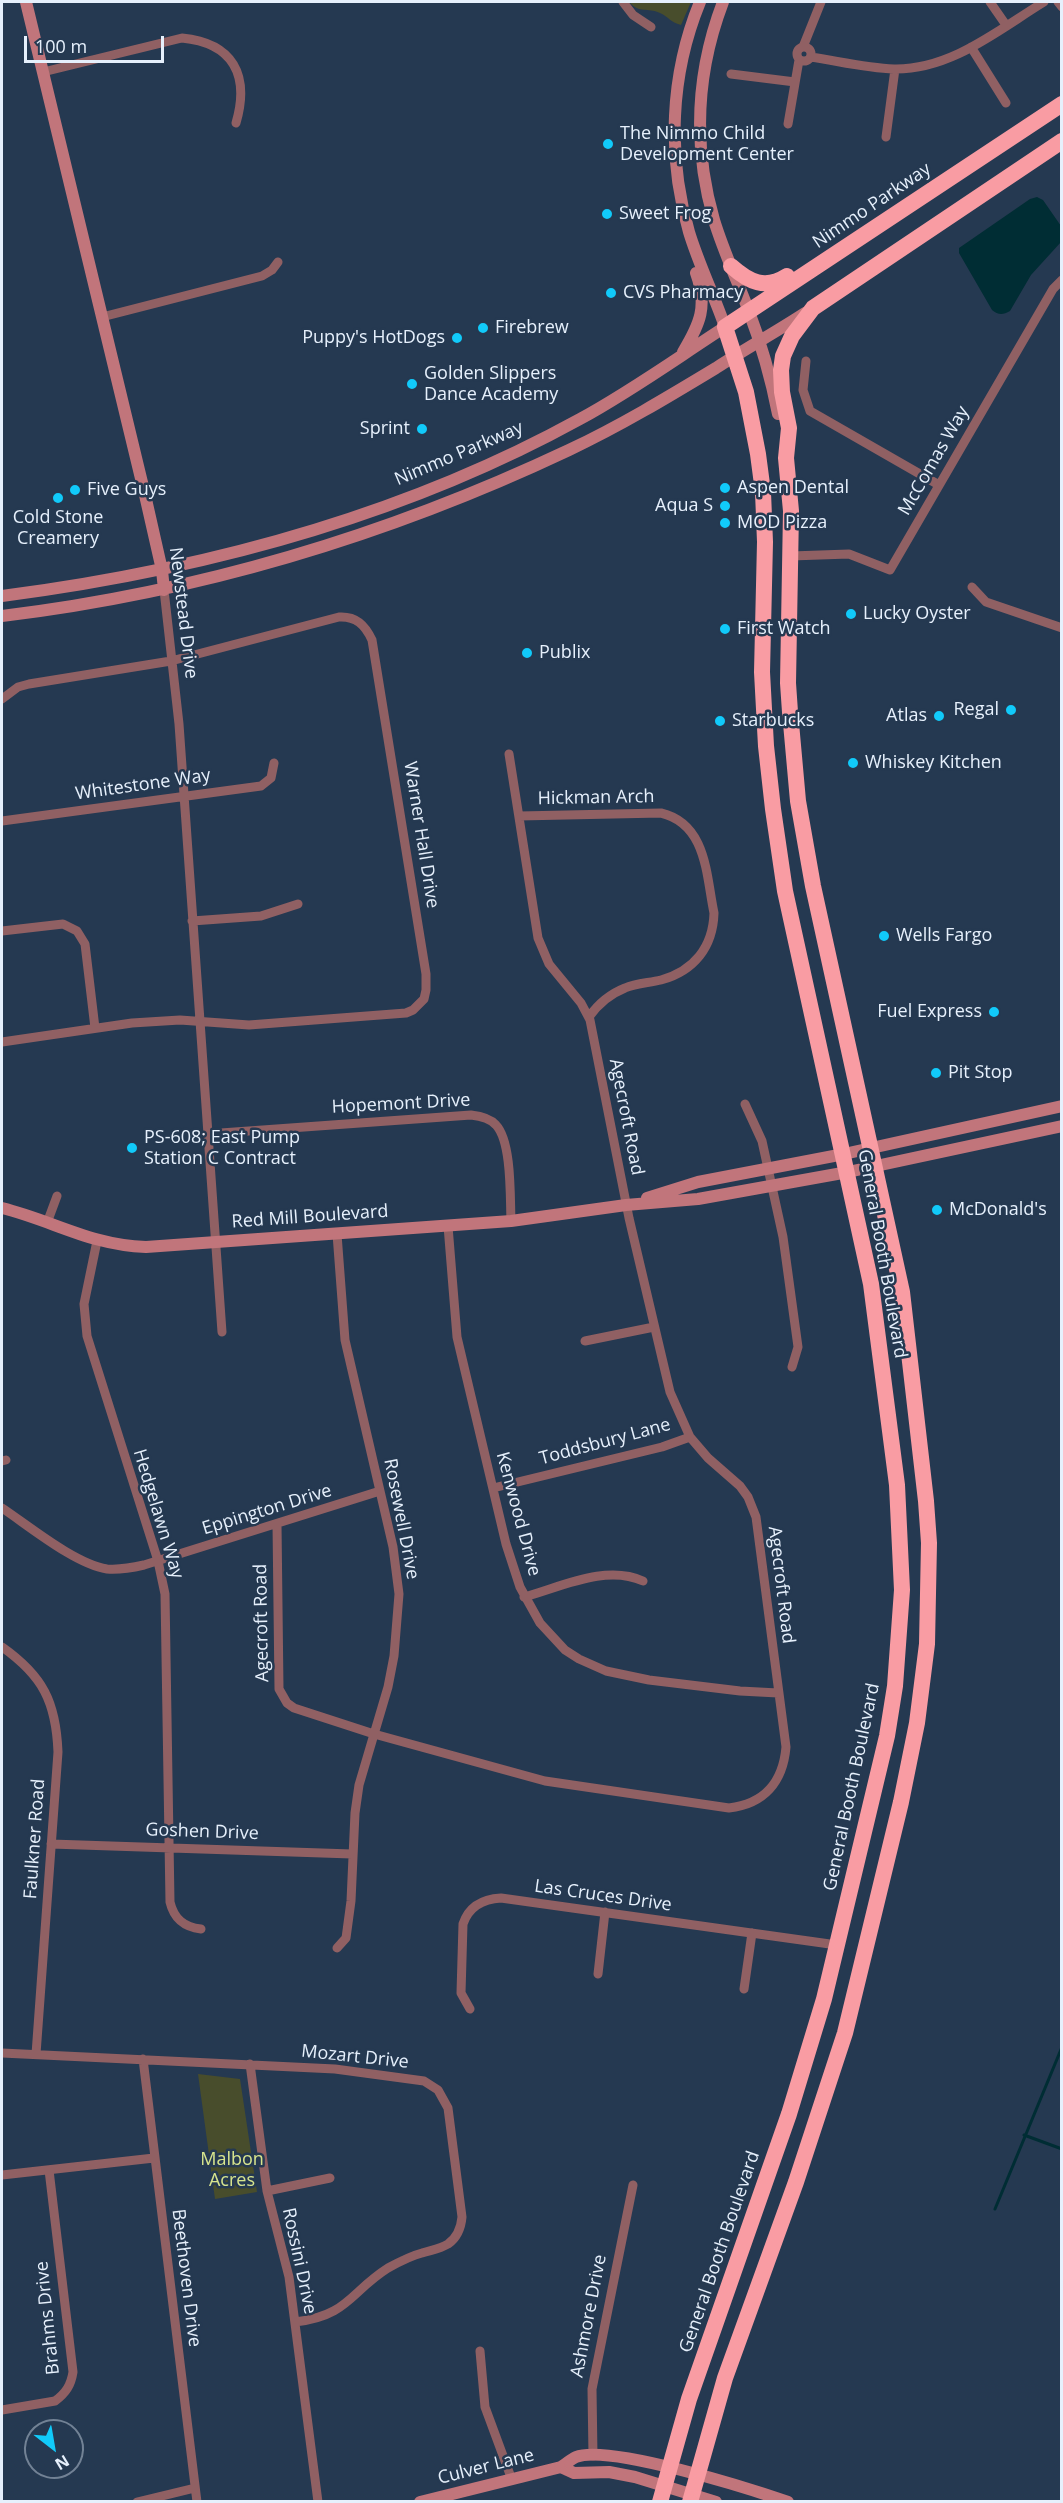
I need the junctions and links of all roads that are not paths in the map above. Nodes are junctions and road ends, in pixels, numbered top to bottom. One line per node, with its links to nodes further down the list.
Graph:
1 (26, 2): 17 (main road, Newstead Drive)
2 (623, 2): 11 (street)
3 (700, 2): 26 (main road, General Booth Boulevard)
4 (723, 2): 29 (main road, General Booth Boulevard)
5 (821, 2): 12 (street)
6 (990, 2): 10 (street)
7 (1044, 2): 10 (street)
8 (1058, 2): 9 (street)
9 (1062, 7)
10 (1006, 25): 13 (street)
11 (651, 27)
12 (803, 47): 14 (street); 15 (street)
13 (971, 47): 16 (street); 20 (street)
14 (811, 57): 15 (street); 16 (street)
15 (799, 60): 19 (street)
16 (895, 69): 24 (street)
17 (43, 72): 22 (street); 33 (main road, Newstead Drive)
18 (731, 74): 19 (street)
19 (795, 82): 23 (street)
20 (1006, 103)
21 (1062, 104): 27 (highway, Nimmo Parkway)
22 (236, 123)
23 (788, 124)
24 (886, 137)
25 (1062, 141): 31 (highway)
26 (679, 185): 34 (main road, General Booth Boulevard); 36 (main road)
27 (894, 214): 29 (highway); 32 (highway, Nimmo Parkway)
28 (278, 261): 33 (street)
29 (731, 266): 32 (main road, General Booth Boulevard)
30 (1062, 280): 40 (street, McComas Way)
31 (813, 308): 35 (main road); 39 (highway)
32 (749, 311): 34 (highway, Nimmo Parkway); 35 (main road, General Booth Boulevard)
33 (102, 316): 42 (main road, Newstead Drive)
34 (726, 327): 36 (main road, Nimmo Parkway); 37 (highway, General Booth Boulevard)
35 (759, 342): 37 (main road); 39 (main road, General Booth Boulevard)
36 (681, 356): 42 (main road, Nimmo Parkway)
37 (735, 356): 44 (main road); 49 (highway, General Booth Boulevard)
38 (806, 361): 40 (street)
39 (786, 458): 41 (highway, General Booth Boulevard)
40 (939, 485): 41 (street, McComas Way)
41 (791, 556): 53 (highway, General Booth Boulevard)
42 (162, 570): 44 (main road, Newstead Drive); 45 (main road, Nimmo Parkway)
43 (972, 587): 47 (street)
44 (164, 590): 46 (main road); 48 (street, Newstead Drive)
45 (2, 596)
46 (2, 616)
47 (1062, 628)
48 (171, 661): 50 (street, Warner Hall Drive); 54 (street, Newstead Drive); 61 (street, Warner Hall Drive)
49 (762, 672): 53 (highway); 69 (highway, General Booth Boulevard)
50 (2, 699)
51 (509, 754): 55 (street, Agecroft Road)
52 (274, 763): 54 (street, Whitestone Way)
53 (794, 764): 68 (highway, General Booth Boulevard)
54 (183, 795): 56 (street, Whitestone Way); 58 (street, Newstead Drive)
55 (519, 816): 60 (street, Agecroft Road); 60 (street, Hickman Arch)
56 (2, 821)
57 (298, 904): 58 (street)
58 (192, 921): 61 (street, Newstead Drive)
59 (2, 931): 62 (street)
60 (589, 1017): 75 (street, Agecroft Road)
61 (199, 1020): 62 (street, Warner Hall Drive); 67 (street, Newstead Drive)
62 (95, 1028): 63 (street, Warner Hall Drive)
63 (2, 1041)
64 (745, 1104): 71 (street)
65 (1062, 1106): 68 (main road, Red Mill Boulevard)
66 (1062, 1126): 70 (main road, Red Mill Boulevard)
67 (207, 1134): 77 (street, Hopemont Drive); 82 (street, Newstead Drive)
68 (871, 1148): 69 (main road, Red Mill Boulevard); 70 (highway, General Booth Boulevard)
69 (844, 1154): 71 (main road, Red Mill Boulevard); 72 (highway, General Booth Boulevard)
70 (875, 1166): 72 (main road, Red Mill Boulevard); 125 (highway, General Booth Boulevard)
71 (769, 1169): 73 (street); 75 (main road, Red Mill Boulevard)
72 (848, 1172): 73 (main road, Red Mill Boulevard); 104 (highway, General Booth Boulevard)
73 (773, 1186): 75 (main road, Red Mill Boulevard); 86 (street)
74 (57, 1196): 78 (street)
75 (626, 1205): 77 (main road, Red Mill Boulevard); 83 (street, Agecroft Road)
76 (2, 1208): 78 (main road, Red Mill Boulevard)
77 (511, 1221): 79 (main road, Red Mill Boulevard)
78 (47, 1223): 81 (main road, Red Mill Boulevard)
79 (448, 1226): 80 (main road, Red Mill Boulevard); 88 (street, Kenwood Drive)
80 (337, 1234): 82 (main road, Red Mill Boulevard); 89 (street, Rosewell Drive)
81 (98, 1241): 82 (main road, Red Mill Boulevard); 92 (street, Hedgelawn Way)
82 (215, 1242): 84 (street, Newstead Drive)
83 (654, 1327): 85 (street); 87 (street, Agecroft Road)
84 (222, 1332)
85 (585, 1341)
86 (792, 1367)
87 (690, 1437): 88 (street, Toddsbury Lane); 96 (street, Agecroft Road)
88 (493, 1488): 94 (street, Kenwood Drive)
89 (380, 1491): 91 (street, Eppington Drive); 97 (street, Rosewell Drive)
90 (2, 1508): 92 (street, Eppington Drive)
91 (277, 1524): 92 (street, Eppington Drive); 97 (street, Agecroft Road)
92 (158, 1561): 99 (street, Hedgelawn Way)
93 (642, 1581): 94 (street)
94 (524, 1597): 96 (street, Kenwood Drive)
95 (2, 1647): 98 (street, Faulkner Road)
96 (778, 1693): 97 (street, Agecroft Road)
97 (374, 1734): 100 (street, Rosewell Drive)
98 (51, 1844): 99 (street, Goshen Drive); 110 (street, Faulkner Road)
99 (169, 1847): 100 (street, Goshen Drive); 102 (street, Hedgelawn Way)
100 (352, 1854): 105 (street, Rosewell Drive)
101 (605, 1912): 103 (street, Las Cruces Drive); 106 (street); 108 (street, Las Cruces Drive)
102 (201, 1929)
103 (752, 1933): 104 (street, Las Cruces Drive); 107 (street)
104 (837, 1946): 124 (highway, General Booth Boulevard)
105 (337, 1948)
106 (598, 1974)
107 (744, 1989)
108 (470, 2009)
109 (2, 2053): 110 (street, Mozart Drive)
110 (36, 2054): 111 (street, Mozart Drive)
111 (143, 2059): 112 (street, Mozart Drive); 113 (street, Beethoven Drive)
112 (250, 2064): 118 (street, Rossini Drive); 119 (street, Mozart Drive)
113 (154, 2158): 114 (street); 127 (street, Beethoven Drive)
114 (49, 2170): 115 (street); 121 (street, Brahms Drive)
115 (2, 2175)
116 (330, 2178): 118 (street)
117 (633, 2185): 122 (street, Ashmore Drive)
118 (267, 2191): 119 (street, Rossini Drive)
119 (295, 2322): 132 (street, Rossini Drive)
120 (480, 2351): 126 (street)
121 (2, 2410)
122 (593, 2456): 123 (main road, Culver Lane); 124 (main road, Culver Lane)
123 (561, 2467): 126 (main road, Culver Lane); 128 (main road, Culver Lane)
124 (669, 2468): 125 (main road, Culver Lane); 128 (highway, General Booth Boulevard)
125 (697, 2475): 129 (highway, General Booth Boulevard); 135 (main road, Culver Lane)
126 (512, 2480): 133 (main road, Culver Lane)
127 (195, 2488): 130 (street); 131 (street, Beethoven Drive)
128 (662, 2494): 129 (main road, Culver Lane)
129 (691, 2498): 134 (main road, Culver Lane)
130 (137, 2502)
131 (197, 2502)
132 (318, 2502)
133 (420, 2502)
134 (716, 2502)
135 (788, 2502)

